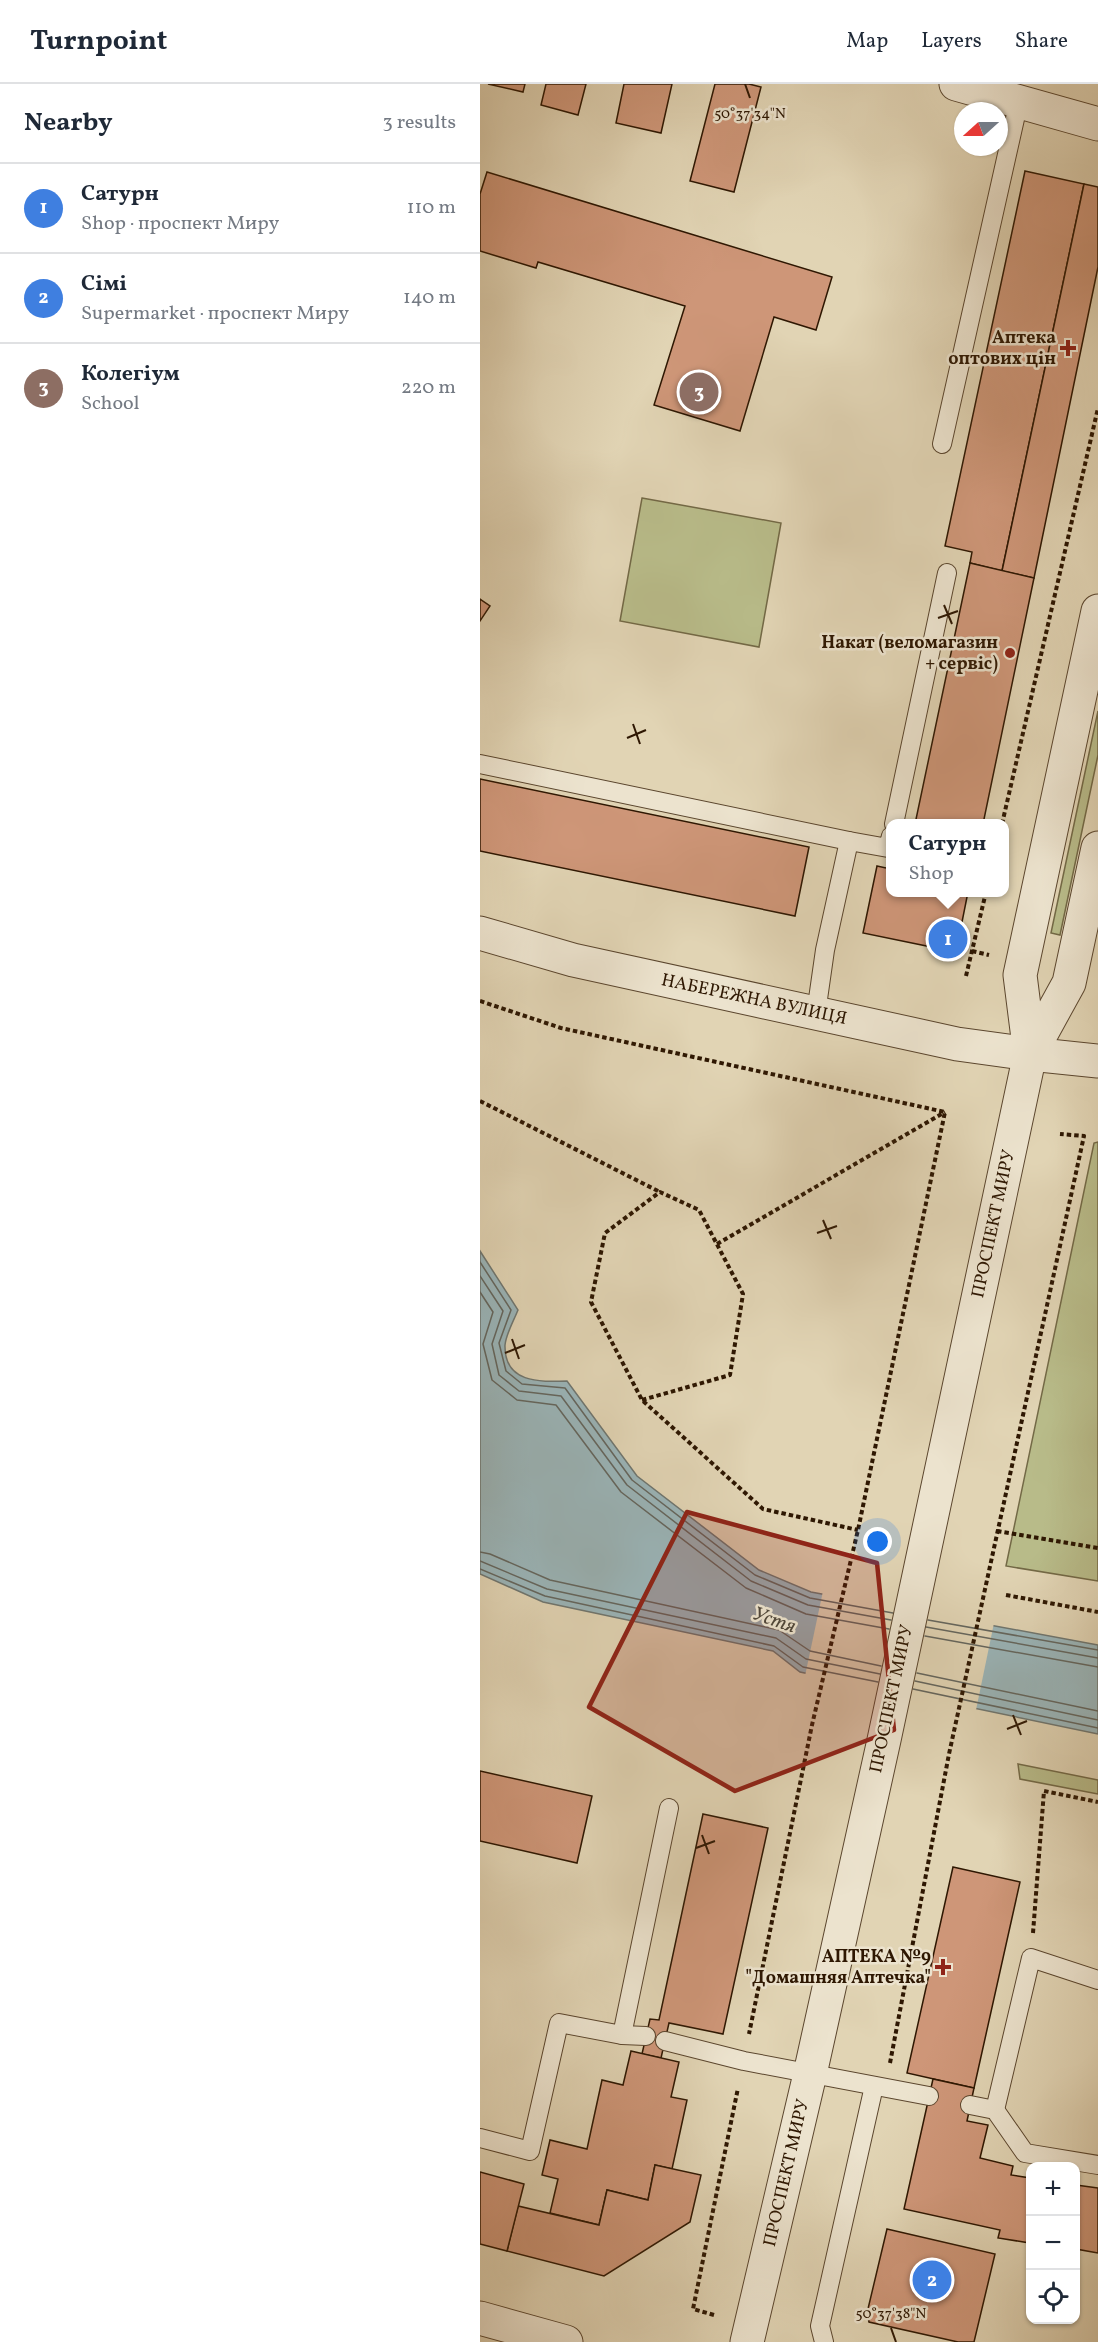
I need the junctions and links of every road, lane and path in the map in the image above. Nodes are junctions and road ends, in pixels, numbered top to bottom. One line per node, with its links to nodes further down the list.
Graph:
1 (956, 84): 2 (street)
2 (1019, 101): 3 (street); 5 (lane)
3 (1098, 124)
4 (1098, 408): 10 (path)
5 (942, 444)
6 (947, 573): 9 (lane)
7 (1098, 611): 19 (street, ПРОСПЕКТ МИРУ)
8 (480, 764): 11 (lane)
9 (895, 819)
10 (1003, 819)
11 (849, 840): 12 (lane); 18 (lane)
12 (886, 848)
13 (1098, 848): 19 (street, ПРОСПЕКТ МИРУ)
14 (985, 897): 16 (path)
15 (480, 933): 18 (street, НАБЕРЕЖНА ВУЛИЦЯ)
16 (966, 976)
17 (480, 1001): 22 (path)
18 (816, 1013): 19 (street, НАБЕРЕЖНА ВУЛИЦЯ)
19 (1030, 1054): 20 (street, НАБЕРЕЖНА ВУЛИЦЯ); 40 (street, ПРОСПЕКТ МИРУ)
20 (1098, 1061)
21 (480, 1101): 24 (path)
22 (945, 1112): 25 (path); 27 (path)
23 (1060, 1134): 28 (path)
24 (660, 1192): 25 (path); 26 (path)
25 (717, 1244): 26 (path)
26 (642, 1400): 27 (path)
27 (858, 1530): 39 (path)
28 (997, 1531): 29 (path); 41 (path)
29 (1098, 1548)
30 (1006, 1595): 31 (path)
31 (1098, 1612)
32 (1098, 1802): 34 (path)
33 (669, 1808): 36 (lane)
34 (1031, 1958): 35 (lane); 44 (lane)
35 (1098, 1980)
36 (622, 2035): 37 (lane); 45 (lane)
37 (646, 2036)
38 (665, 2041): 39 (lane)
39 (744, 2061): 40 (lane); 47 (path)
40 (810, 2074): 41 (lane); 50 (street, ПРОСПЕКТ МИРУ)
41 (879, 2087): 42 (lane); 51 (lane)
42 (929, 2096)
43 (970, 2105): 44 (lane)
44 (995, 2110): 46 (lane)
45 (480, 2138)
46 (1098, 2165)
47 (714, 2315)
48 (480, 2318): 49 (street)
49 (566, 2342)
50 (747, 2342)
51 (824, 2342)

